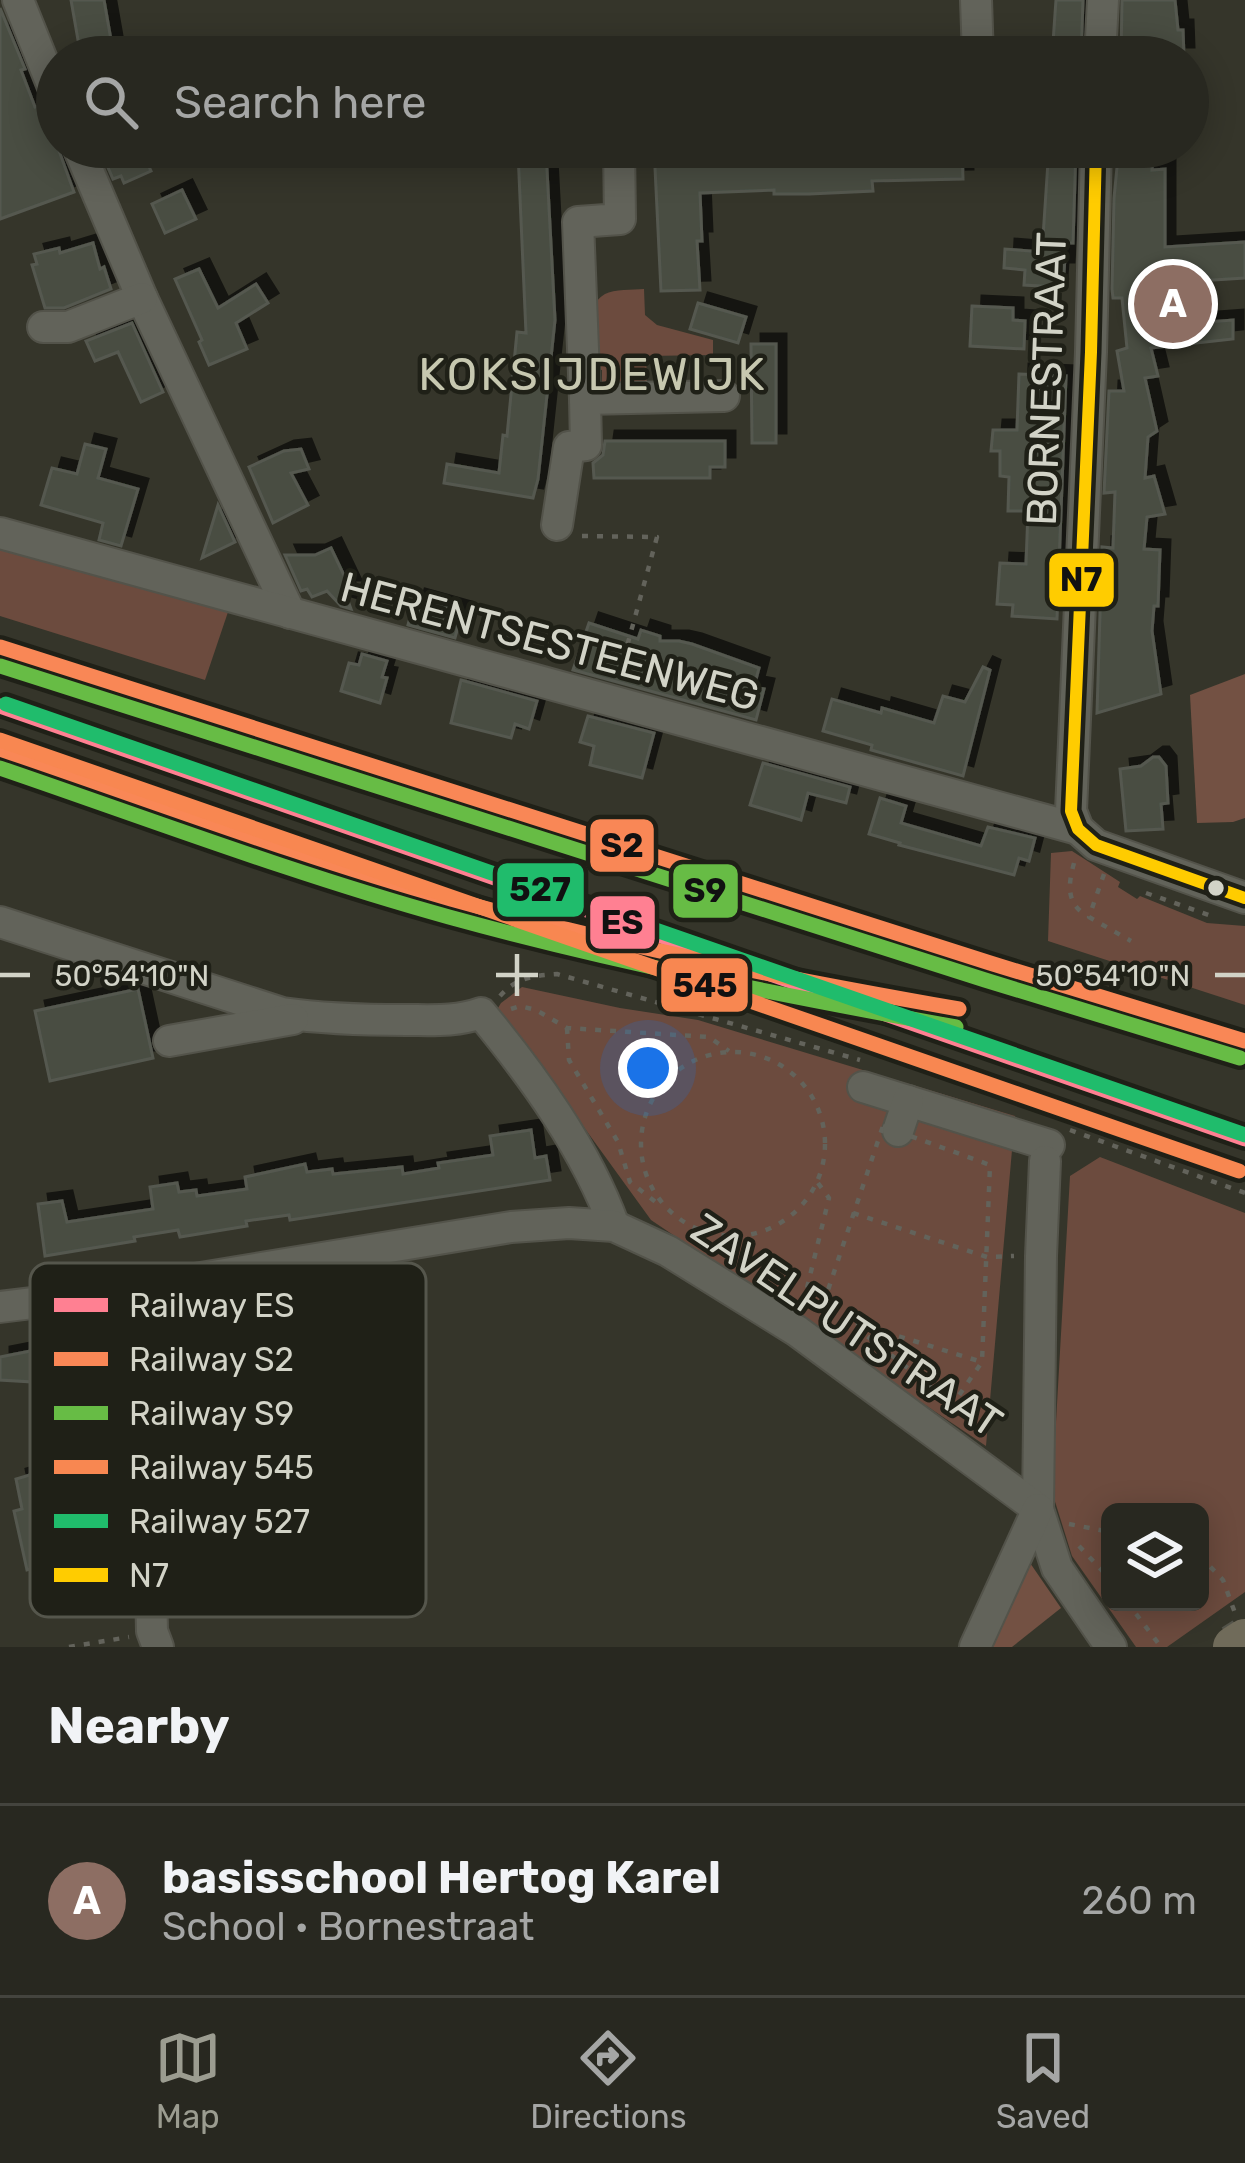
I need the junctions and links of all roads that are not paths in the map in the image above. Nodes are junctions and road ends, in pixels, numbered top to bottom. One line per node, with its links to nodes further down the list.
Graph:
1 (19, 0): 6 (street)
2 (976, 0): 4 (street)
3 (1103, 0): 5 (street)
4 (977, 36)
5 (1101, 36)
6 (36, 43)
7 (87, 168): 10 (street)
8 (619, 168): 13 (street)
9 (1095, 168): 17 (street, BORNESTRAAT)
10 (142, 298): 11 (street); 16 (street)
11 (43, 327)
12 (724, 396): 13 (street)
13 (585, 399): 14 (street)
14 (557, 525)
15 (0, 533): 16 (street, HERENTSESTEENWEG)
16 (290, 614): 17 (street, HERENTSESTEENWEG)
17 (1080, 832): 18 (street, HERENTSESTEENWEG)
18 (1245, 898)
19 (0, 922): 20 (street)
20 (307, 1017): 21 (street); 25 (street)
21 (169, 1041)
22 (863, 1087): 23 (street)
23 (908, 1101): 24 (street); 29 (street)
24 (898, 1132)
25 (614, 1226): 26 (street, ZAVELPUTSTRAAT); 29 (street, ZAVELPUTSTRAAT)
26 (292, 1263)
27 (30, 1303): 28 (street, ZAVELPUTSTRAAT)
28 (0, 1307)
29 (1038, 1509): 30 (street); 31 (street)
30 (975, 1647)
31 (1111, 1647)

